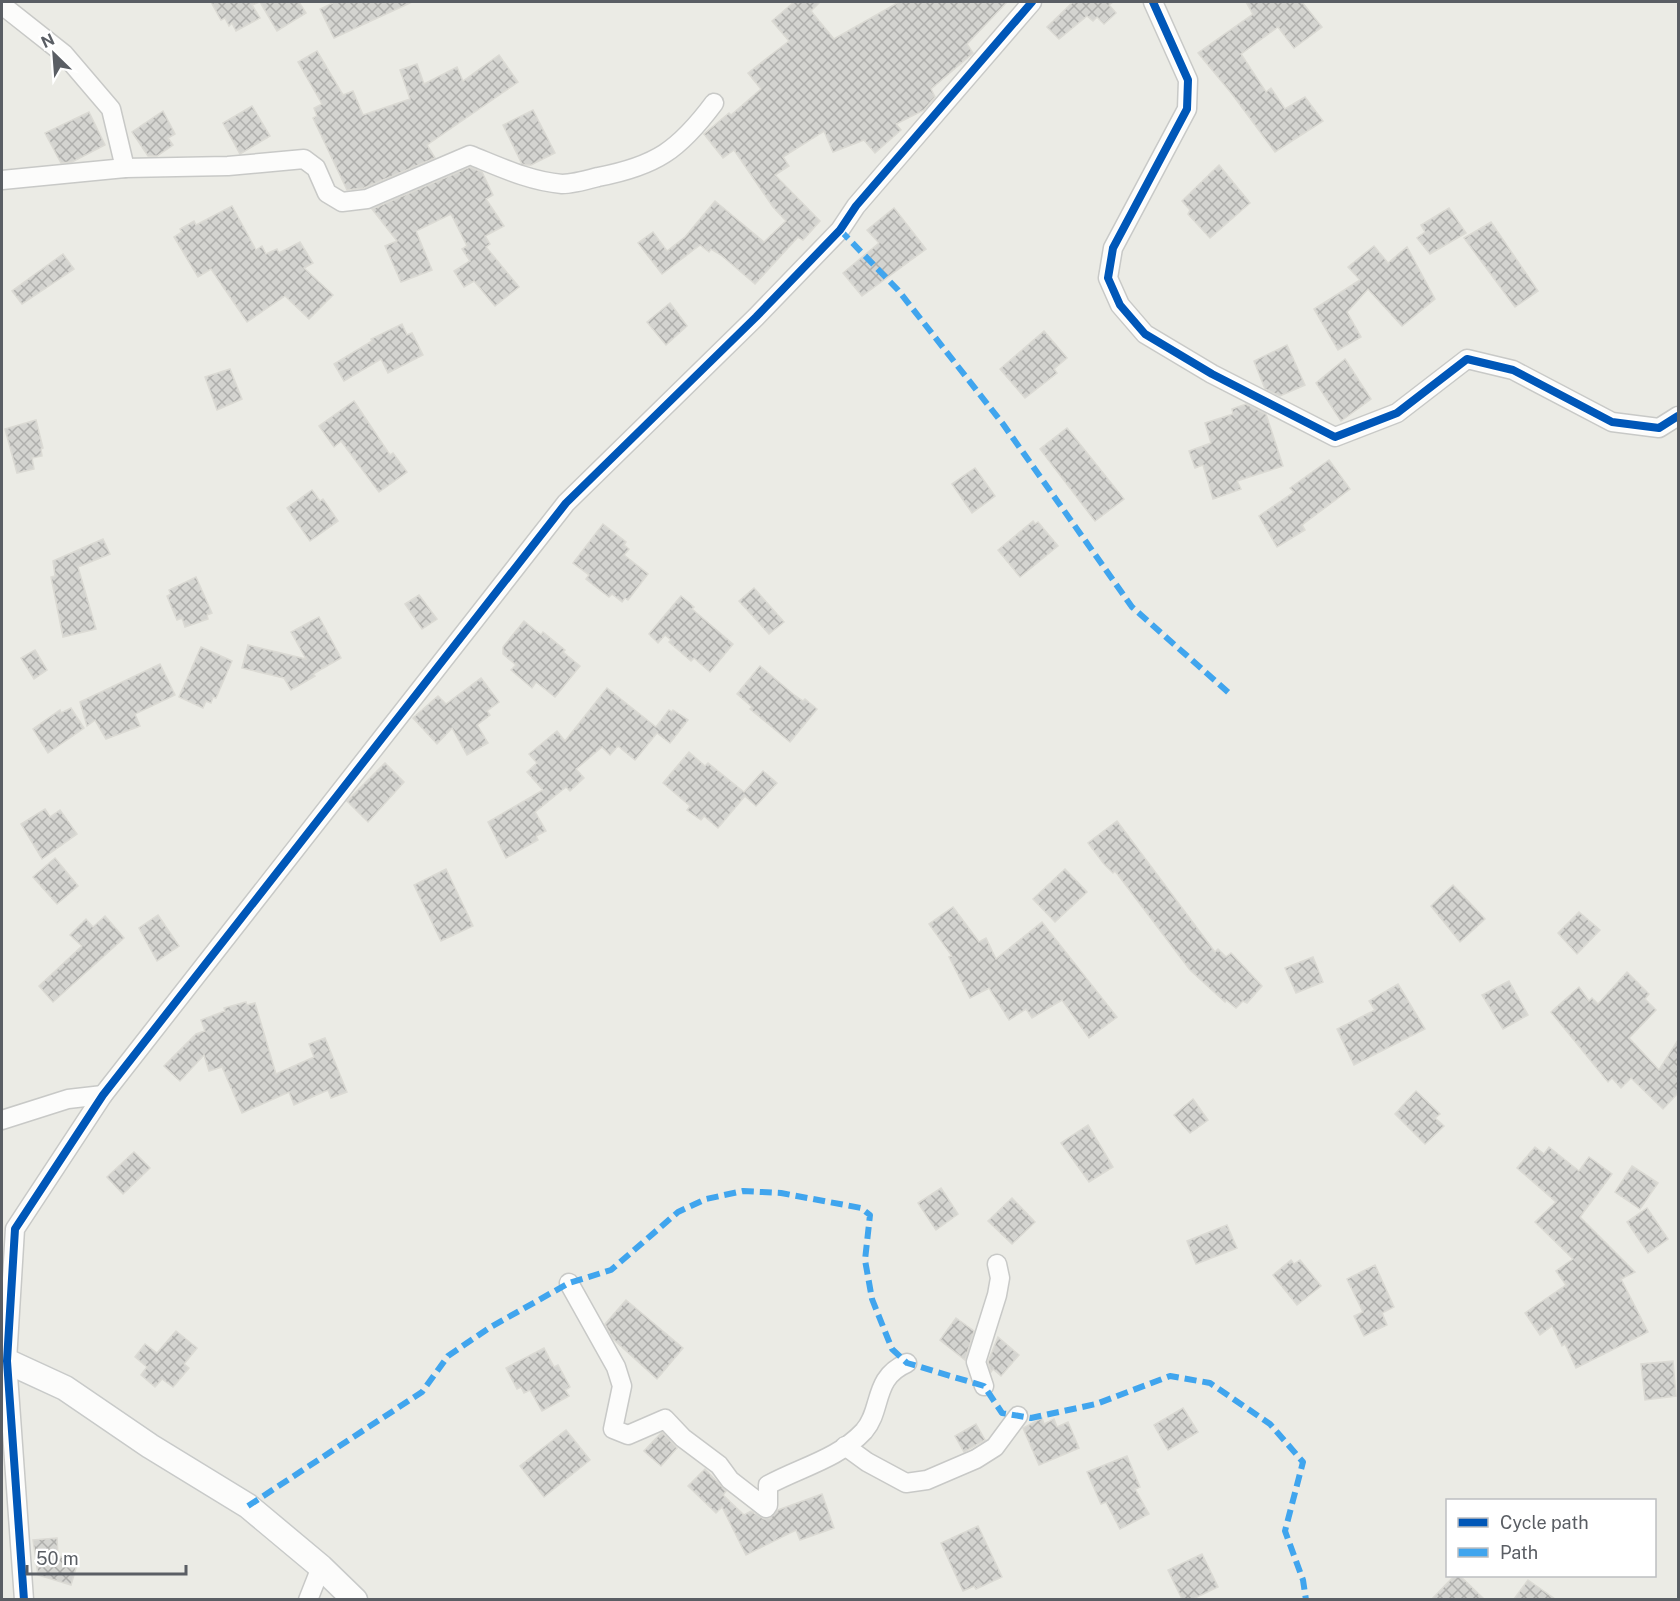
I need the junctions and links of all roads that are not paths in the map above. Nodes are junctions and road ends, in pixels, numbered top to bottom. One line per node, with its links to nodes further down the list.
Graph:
1 (1032, 2): 8 (street)
2 (1153, 2): 7 (street)
3 (2, 5): 5 (street)
4 (714, 103): 5 (street)
5 (125, 168): 6 (street)
6 (2, 180)
7 (1678, 416)
8 (103, 1095): 9 (street); 12 (street)
9 (2, 1120)
10 (997, 1264): 14 (street)
11 (568, 1283): 16 (street)
12 (4, 1360): 17 (street); 18 (street)
13 (907, 1363): 16 (street)
14 (984, 1386)
15 (1018, 1416): 16 (street)
16 (845, 1446)
17 (321, 1567): 19 (street); 20 (street)
18 (24, 1599)
19 (308, 1599)
20 (355, 1599)

